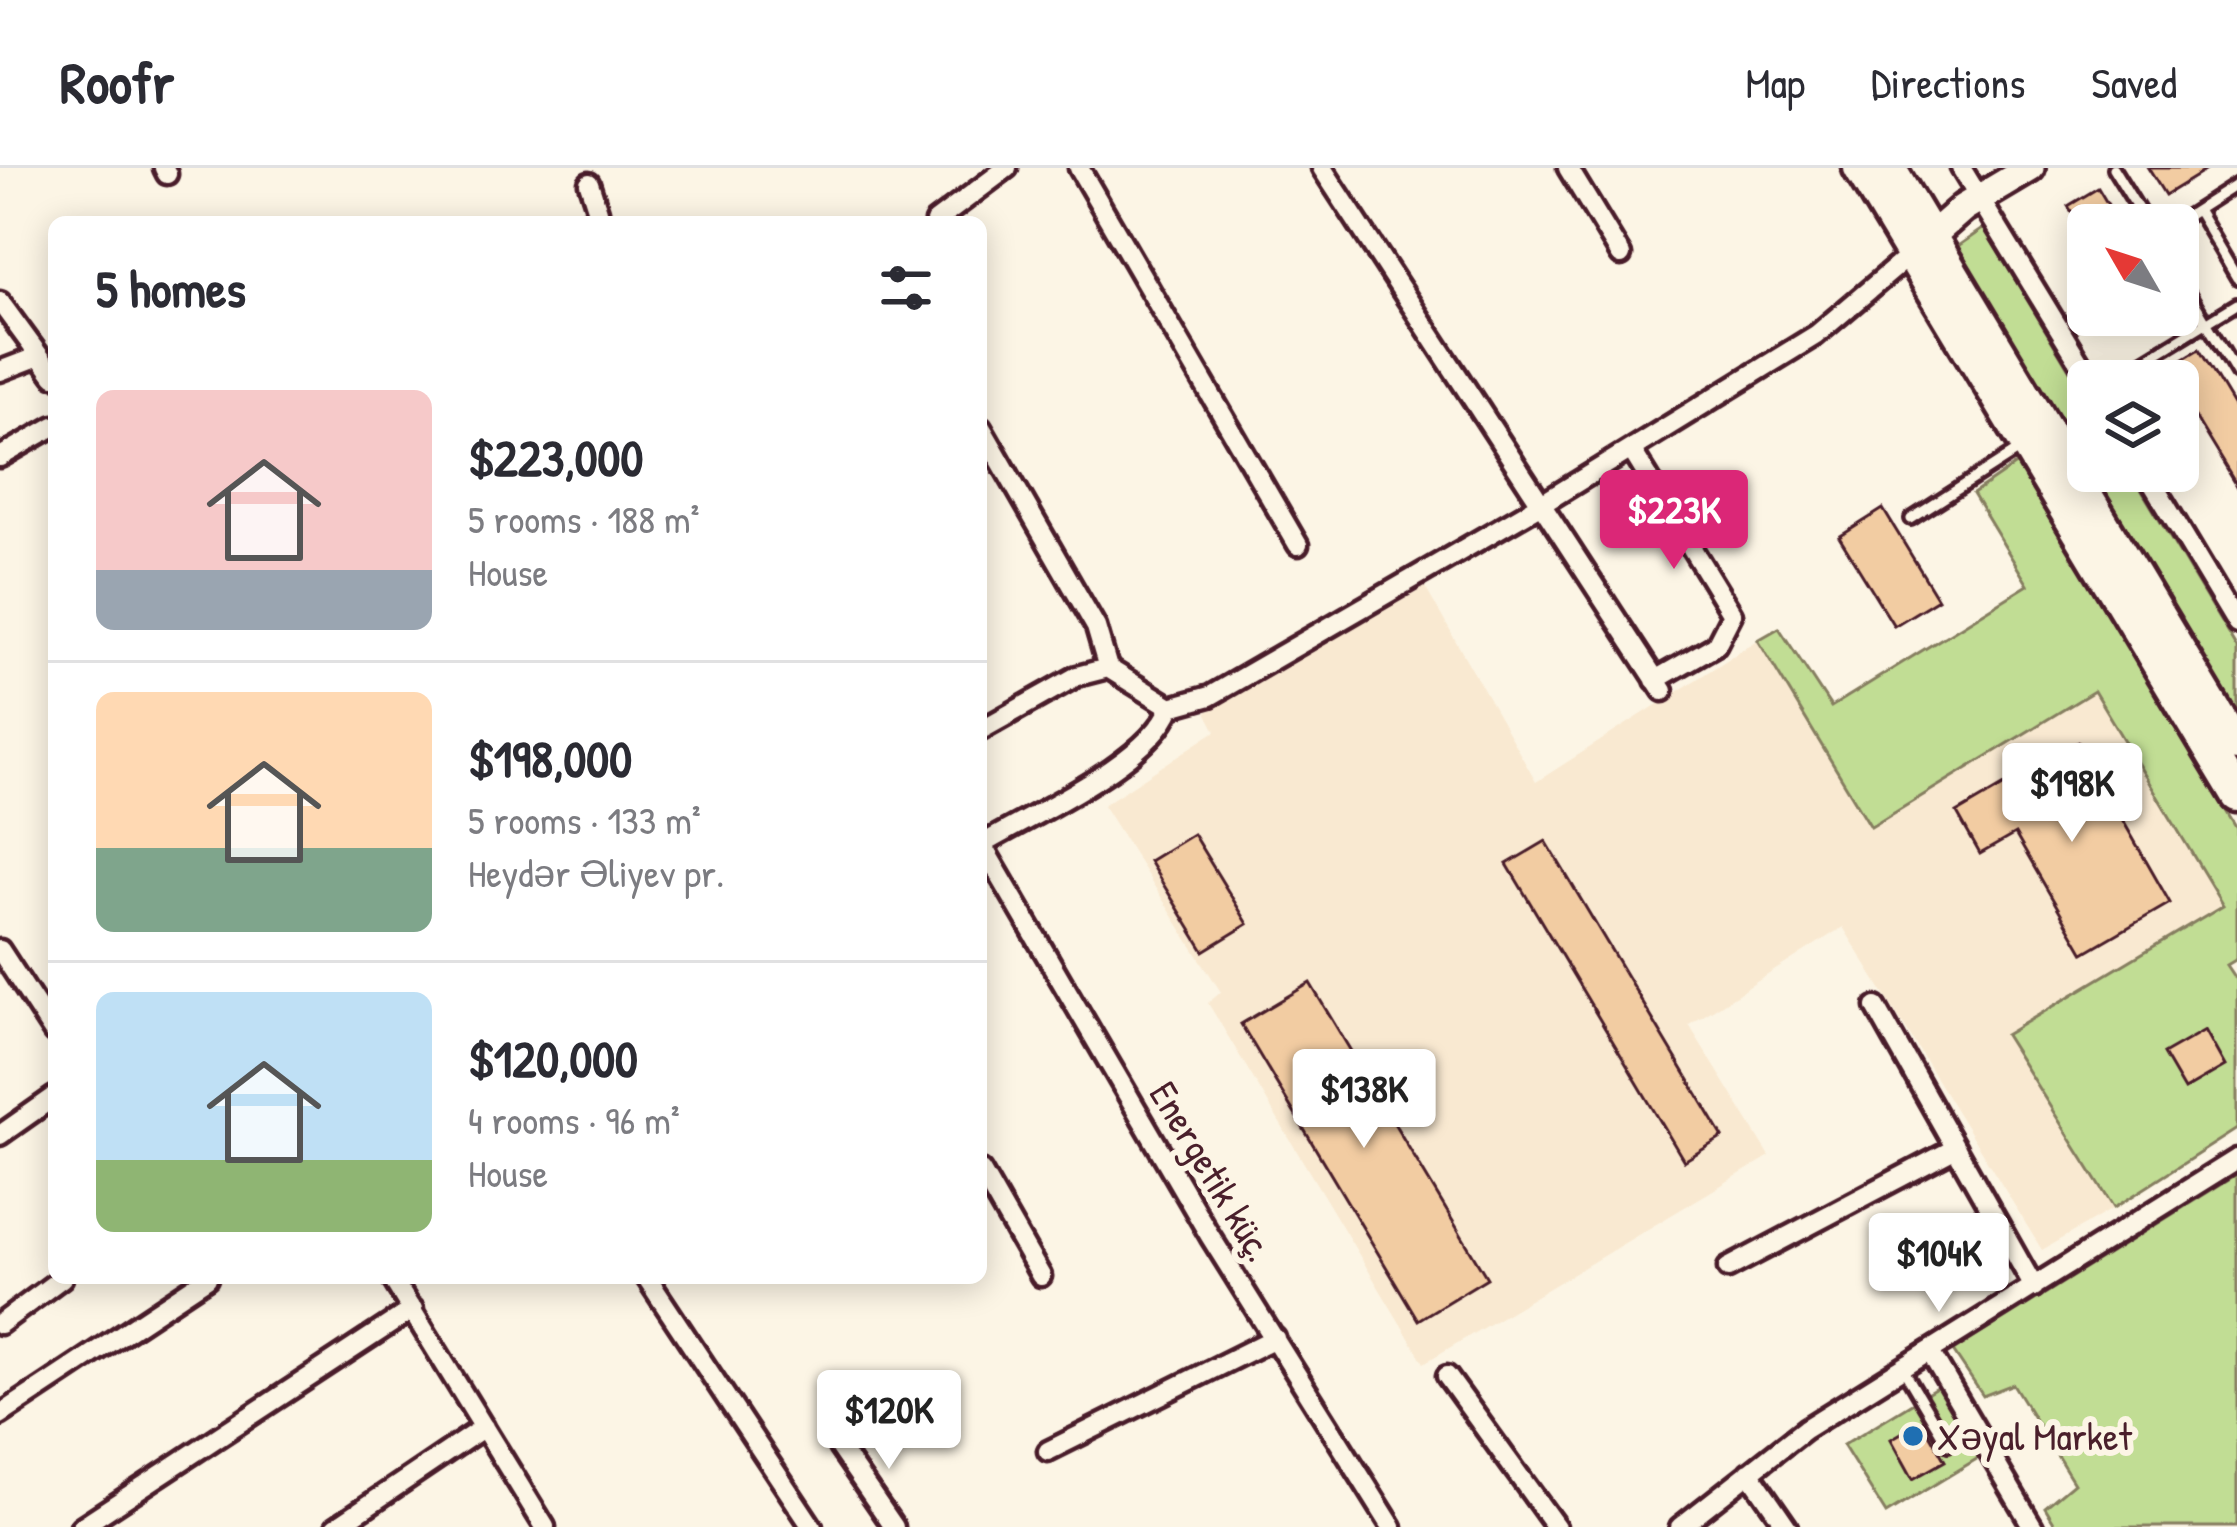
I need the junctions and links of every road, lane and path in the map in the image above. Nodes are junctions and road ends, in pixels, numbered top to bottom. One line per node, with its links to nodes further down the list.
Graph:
1 (1079, 168): 39 (street)
2 (1322, 168): 37 (street)
3 (1568, 168): 19 (street)
4 (1859, 168): 18 (main road)
5 (1890, 168): 18 (main road)
6 (1960, 168): 12 (street)
7 (2030, 168): 12 (street)
8 (2113, 168): 13 (lane)
9 (997, 171): 17 (street)
10 (589, 183): 16 (street)
11 (2237, 184): 14 (lane)
12 (1979, 198): 18 (street); 26 (street)
13 (2135, 204)
14 (2199, 209)
15 (2199, 213): 20 (lane)
16 (594, 216)
17 (942, 216)
18 (1921, 246): 33 (main road); 34 (street); 44 (main road)
19 (1621, 255)
20 (2237, 278)
21 (0, 302): 25 (street)
22 (2237, 304): 24 (lane)
23 (2199, 310): 24 (lane)
24 (2206, 322): 27 (lane); 30 (lane)
25 (39, 356): 28 (street); 29 (street)
26 (2078, 360)
27 (2145, 360)
28 (48, 368)
29 (0, 371)
30 (2237, 374)
31 (48, 429): 35 (street)
32 (987, 437): 41 (street)
33 (2026, 445): 38 (lane); 45 (main road)
34 (1630, 449): 37 (street); 37 (street)
35 (0, 457)
36 (2158, 492): 40 (street)
37 (1544, 502): 42 (street)
38 (1911, 519)
39 (1298, 545)
40 (2237, 624)
41 (1108, 668): 42 (street); 43 (street)
42 (1171, 707): 46 (street)
43 (987, 727)
44 (2237, 746)
45 (2237, 796)
46 (987, 841)
47 (987, 855): 65 (street, Energetik küç.)
48 (2, 956): 50 (street)
49 (1876, 1007): 53 (street)
50 (48, 1024)
51 (48, 1101): 52 (street)
52 (0, 1135)
53 (1956, 1148): 56 (street); 62 (street)
54 (2237, 1160): 62 (street)
55 (987, 1182): 57 (street)
56 (1728, 1268)
57 (1041, 1276)
58 (54, 1284): 64 (street)
59 (198, 1284): 69 (street)
60 (396, 1284): 63 (street)
61 (651, 1284): 78 (street)
62 (2035, 1287): 66 (street)
63 (412, 1309): 70 (street); 75 (street)
64 (0, 1324)
65 (1274, 1338): 73 (street); 80 (street, Energetik küç.)
66 (1930, 1352): 67 (street); 84 (street)
67 (1903, 1369): 71 (lane); 74 (street)
68 (1447, 1376): 81 (street)
69 (0, 1415)
70 (484, 1427): 76 (street); 77 (street)
71 (1948, 1445)
72 (839, 1447): 79 (street)
73 (1048, 1450)
74 (1749, 1472): 82 (street); 83 (street)
75 (81, 1527)
76 (336, 1527)
77 (545, 1527)
78 (812, 1527)
79 (894, 1527)
80 (1392, 1527)
81 (1556, 1527)
82 (1680, 1527)
83 (1787, 1527)
84 (2033, 1527)

